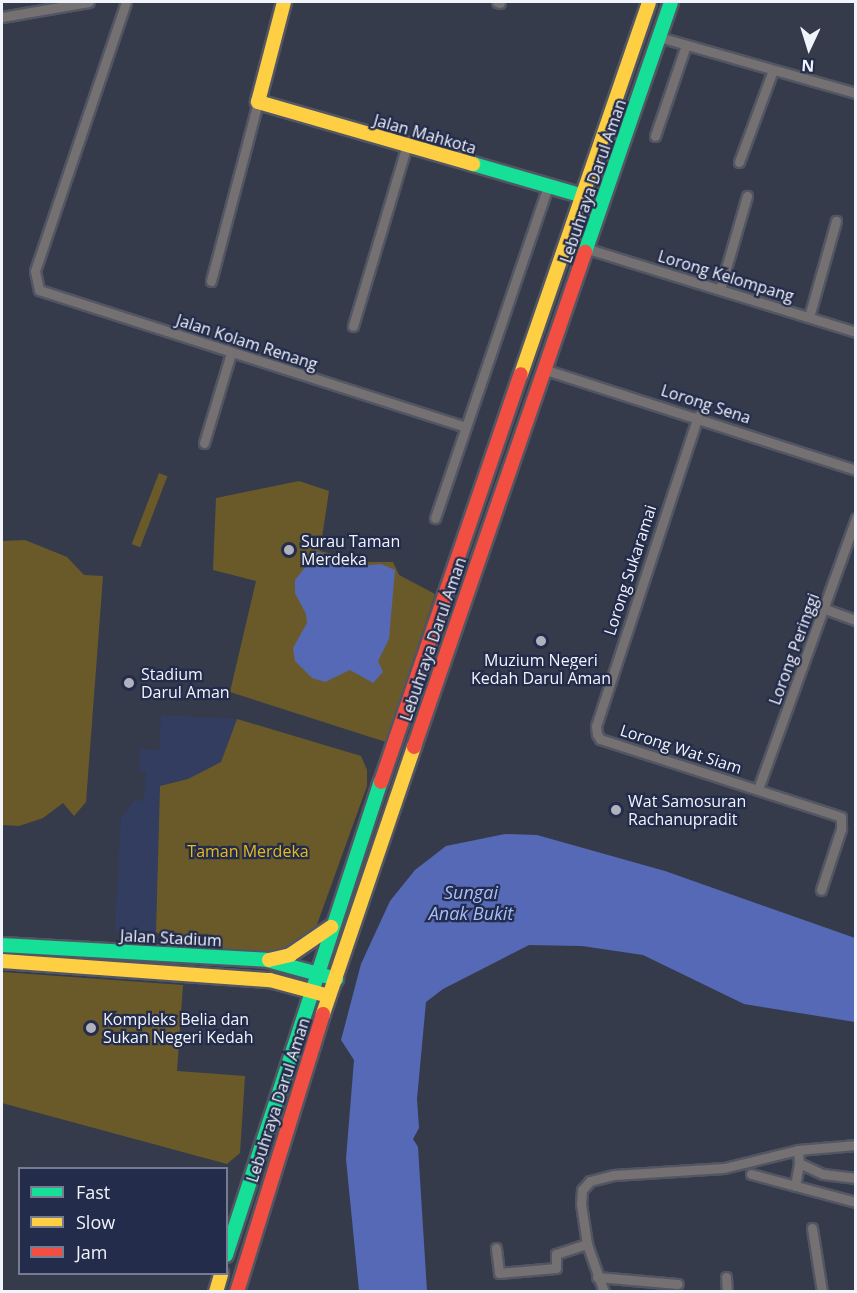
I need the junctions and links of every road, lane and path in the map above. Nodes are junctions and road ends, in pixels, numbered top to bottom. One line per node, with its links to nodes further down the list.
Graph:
1 (89, 2): 6 (street)
2 (126, 2): 25 (street, Jalan Kolam Renang)
3 (284, 2): 11 (main road)
4 (649, 2): 17 (main road, Lebuhraya Darul Aman)
5 (671, 2): 7 (main road, Lebuhraya Darul Aman)
6 (2, 17)
7 (659, 37): 8 (street); 19 (main road, Lebuhraya Darul Aman)
8 (686, 45): 9 (street); 12 (street)
9 (773, 70): 10 (street); 14 (street)
10 (855, 93)
11 (258, 102): 13 (main road, Jalan Mahkota); 20 (street)
12 (655, 136)
13 (407, 146): 15 (main road, Jalan Mahkota); 23 (street)
14 (739, 162)
15 (548, 186): 17 (main road, Jalan Mahkota); 28 (street)
16 (747, 195): 21 (street)
17 (583, 196): 38 (main road, Lebuhraya Darul Aman)
18 (836, 221): 22 (street)
19 (588, 249): 21 (street, Lorong Kelompang); 26 (main road, Lebuhraya Darul Aman)
20 (211, 281)
21 (720, 290): 22 (street, Lorong Kelompang)
22 (809, 317): 24 (street, Lorong Kelompang)
23 (353, 326)
24 (855, 332)
25 (231, 353): 28 (street, Jalan Kolam Renang); 29 (street)
26 (546, 370): 27 (street, Lorong Sena); 43 (main road, Lebuhraya Darul Aman)
27 (698, 416): 30 (street, Lorong Sena); 35 (street, Lorong Sukaramai)
28 (466, 427): 31 (street)
29 (204, 443)
30 (855, 470)
31 (435, 518)
32 (855, 518): 33 (street, Lorong Peringgi)
33 (825, 609): 34 (street); 36 (street, Lorong Peringgi)
34 (855, 620)
35 (597, 734): 36 (street, Lorong Wat Siam)
36 (758, 789): 37 (street, Lorong Wat Siam)
37 (821, 890)
38 (332, 927): 40 (main road); 42 (main road, Lebuhraya Darul Aman)
39 (2, 945): 40 (main road, Jalan Stadium)
40 (267, 960): 42 (main road, Jalan Stadium)
41 (2, 961): 44 (main road, Jalan Stadium)
42 (316, 973): 43 (main road, Jalan Stadium); 44 (main road, Lebuhraya Darul Aman)
43 (336, 979): 45 (main road, Lebuhraya Darul Aman)
44 (310, 990): 45 (main road, Jalan Stadium); 56 (main road, Lebuhraya Darul Aman)
45 (329, 996): 62 (main road, Lebuhraya Darul Aman)
46 (855, 1145): 47 (street)
47 (798, 1150): 48 (street); 54 (street)
48 (799, 1162): 50 (street); 51 (street)
49 (751, 1174): 51 (street)
50 (855, 1179)
51 (795, 1186): 52 (street)
52 (855, 1202)
53 (812, 1228): 65 (street)
54 (587, 1244): 55 (street); 58 (street)
55 (496, 1248)
56 (228, 1249)
57 (221, 1275): 61 (main road)
58 (597, 1277): 60 (street); 63 (street)
59 (726, 1277): 64 (street)
60 (678, 1284)
61 (216, 1292)
62 (237, 1292)
63 (604, 1292)
64 (727, 1292)
65 (822, 1292)

